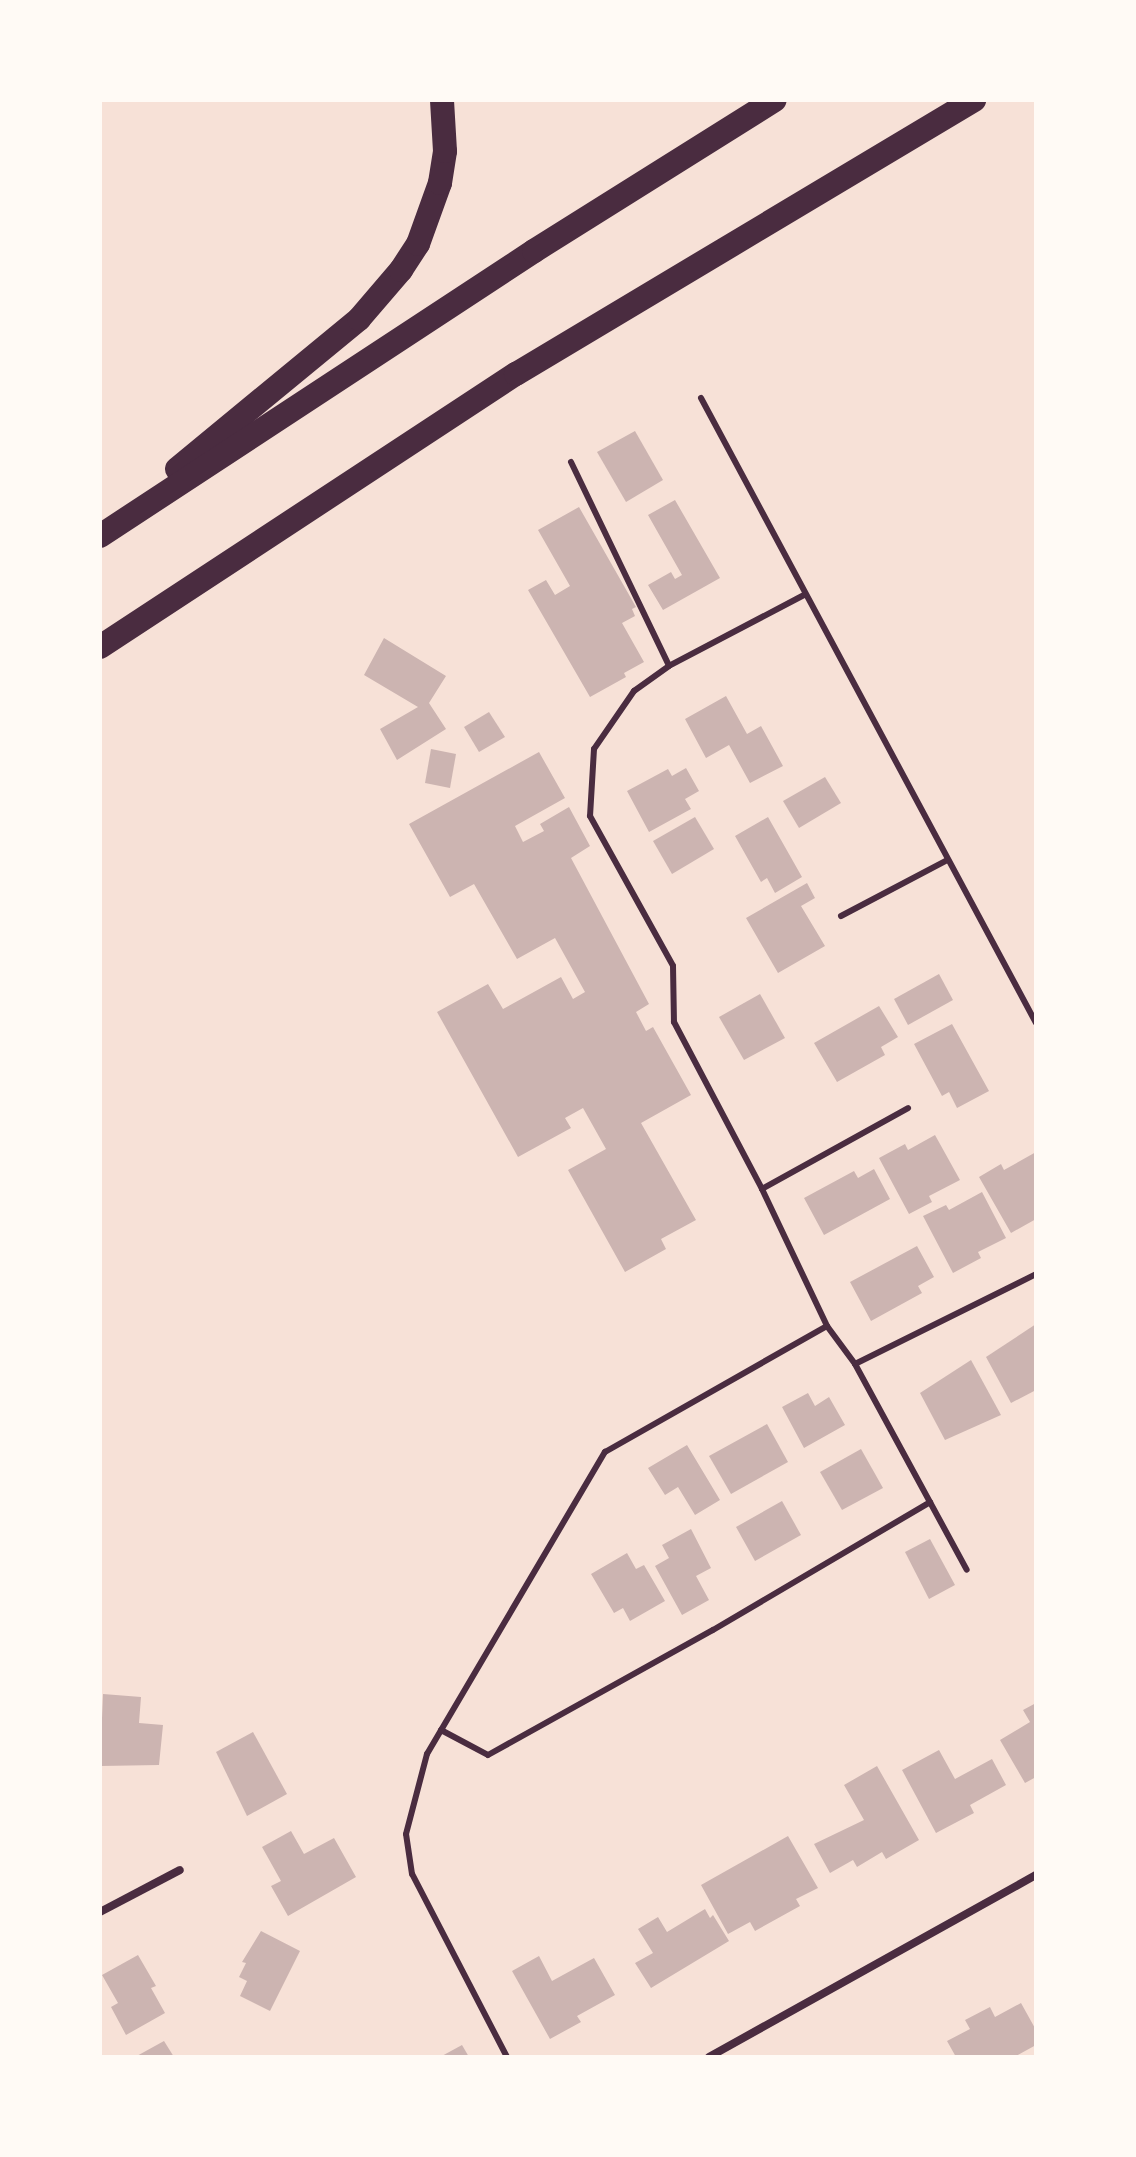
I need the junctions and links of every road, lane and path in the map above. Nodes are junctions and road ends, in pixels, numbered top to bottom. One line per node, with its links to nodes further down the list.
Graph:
1 (442, 100): 6 (highway)
2 (775, 100): 6 (highway)
3 (974, 100): 8 (highway)
4 (701, 398): 7 (lane)
5 (571, 462): 9 (lane)
6 (100, 534)
7 (804, 595): 9 (lane); 10 (lane)
8 (100, 647)
9 (669, 666): 14 (lane)
10 (947, 860): 11 (lane); 12 (lane)
11 (841, 916)
12 (1036, 1023)
13 (908, 1108): 14 (lane)
14 (762, 1189): 16 (lane)
15 (1036, 1274): 17 (lane)
16 (827, 1326): 17 (lane); 20 (lane)
17 (855, 1364): 18 (lane)
18 (930, 1502): 19 (lane); 20 (lane)
19 (967, 1570)
20 (441, 1730): 24 (lane)
21 (180, 1870): 23 (street)
22 (1036, 1875): 25 (street)
23 (100, 1912)
24 (507, 2057)
25 (709, 2057)

